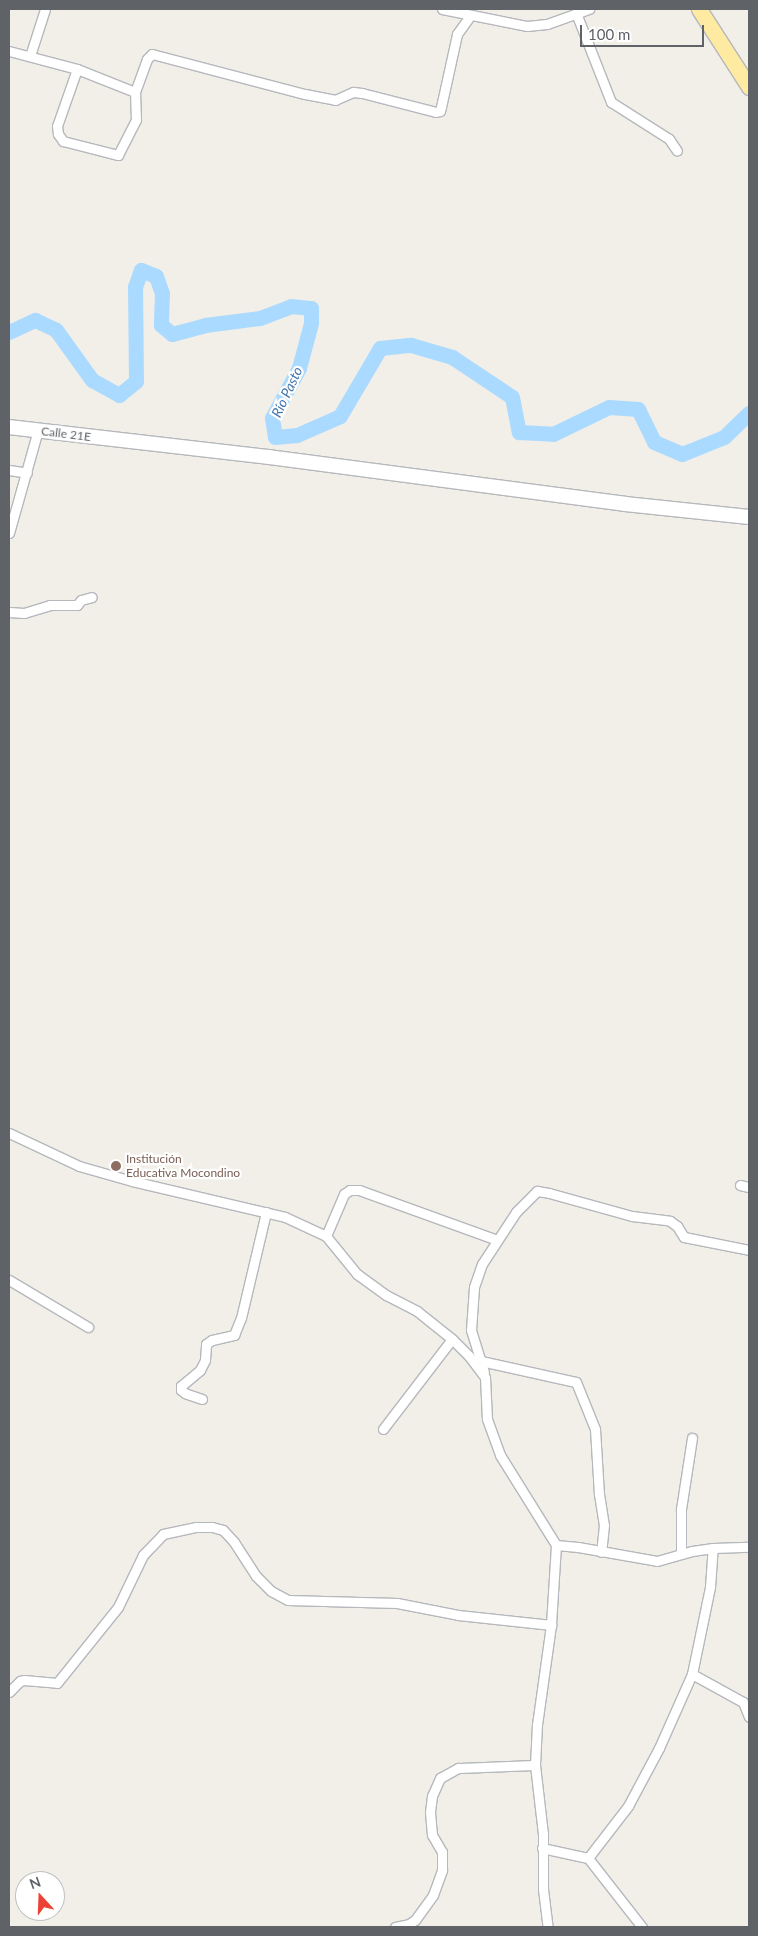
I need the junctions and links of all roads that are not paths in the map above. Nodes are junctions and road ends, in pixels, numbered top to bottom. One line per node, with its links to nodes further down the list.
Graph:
1 (45, 9): 8 (street)
2 (442, 9): 6 (street)
3 (589, 9): 5 (street)
4 (699, 9): 10 (highway)
5 (576, 13): 6 (street); 12 (street)
6 (470, 16): 11 (street)
7 (9, 50): 8 (street)
8 (30, 56): 9 (street)
9 (77, 70): 11 (street); 11 (street)
10 (749, 87)
11 (135, 92)
12 (677, 151)
13 (9, 427): 14 (main road, Calle 21E)
14 (38, 430): 16 (street); 18 (main road, Calle 21E)
15 (9, 470): 16 (street)
16 (27, 472): 17 (street)
17 (12, 513): 19 (street)
18 (749, 517)
19 (9, 533)
20 (92, 597): 21 (street)
21 (9, 612)
22 (9, 1133): 23 (street)
23 (266, 1212): 24 (street); 32 (street)
24 (326, 1236): 25 (street); 29 (street)
25 (497, 1240): 26 (street); 30 (street)
26 (749, 1250)
27 (9, 1280): 28 (street)
28 (88, 1327)
29 (452, 1339): 31 (street); 33 (street)
30 (481, 1361): 31 (street); 38 (street)
31 (485, 1377): 35 (street)
32 (202, 1399)
33 (383, 1429)
34 (692, 1438): 39 (street)
35 (556, 1545): 38 (street); 40 (street)
36 (749, 1547): 37 (street)
37 (713, 1548): 39 (street); 41 (street)
38 (601, 1552): 39 (street)
39 (681, 1554)
40 (551, 1625): 42 (street); 44 (street)
41 (692, 1674): 43 (street); 46 (street)
42 (9, 1692)
43 (749, 1717)
44 (535, 1765): 45 (street); 47 (street)
45 (542, 1848): 46 (street); 48 (street)
46 (588, 1858): 49 (street)
47 (395, 1927)
48 (548, 1927)
49 (642, 1927)

